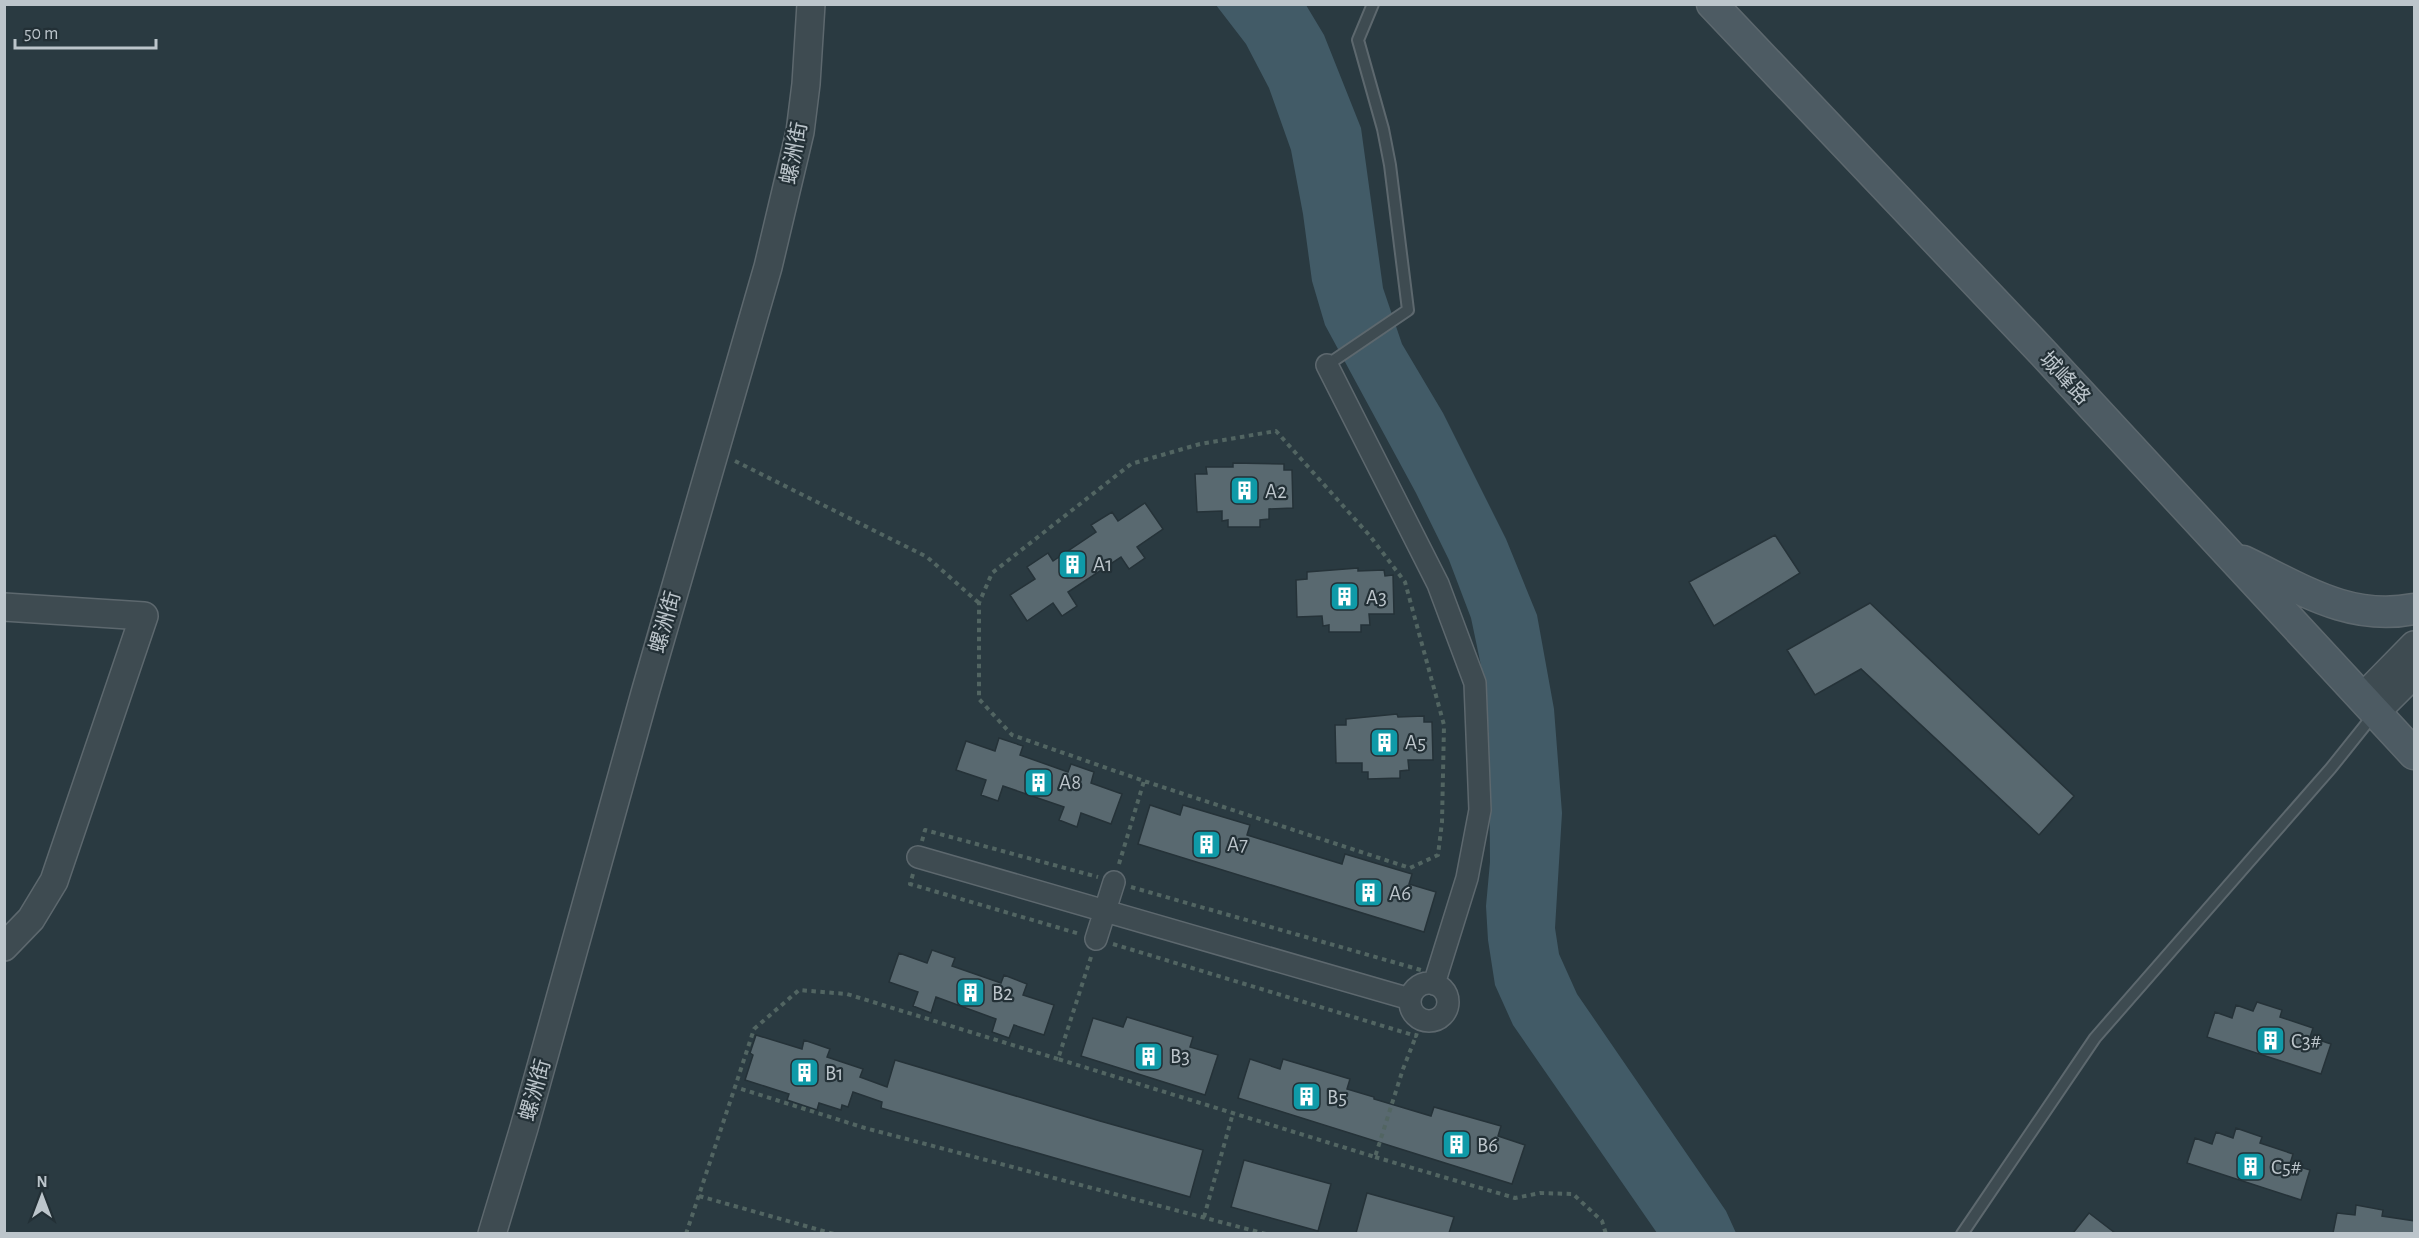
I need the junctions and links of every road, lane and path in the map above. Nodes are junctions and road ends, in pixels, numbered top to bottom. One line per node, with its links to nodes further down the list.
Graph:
1 (811, 4): 5 (street, 螺洲街)
2 (1373, 4): 4 (lane)
3 (1712, 4): 6 (main road, 城峰路)
4 (1327, 365): 20 (street)
5 (715, 451): 7 (path); 29 (street, 螺洲街)
6 (2229, 554): 9 (main road); 12 (main road, 城峰路)
7 (979, 603): 14 (path); 14 (path)
8 (4, 607): 19 (street)
9 (2415, 609)
10 (2415, 645): 12 (street)
11 (2415, 674): 12 (street)
12 (2368, 705): 13 (main road, 城峰路); 34 (lane)
13 (2415, 754)
14 (1144, 781): 16 (path)
15 (918, 857): 16 (path); 17 (street); 18 (path)
16 (1114, 882): 17 (street); 20 (path)
17 (1106, 910): 18 (street); 21 (street)
18 (1096, 939): 22 (path); 23 (path)
19 (4, 947)
20 (1436, 979): 21 (street); 22 (street)
21 (1410, 999): 22 (street)
22 (1419, 1028): 26 (path)
23 (1058, 1059): 24 (path); 25 (path)
24 (735, 1087): 27 (path); 28 (path)
25 (1233, 1113): 26 (path); 28 (path)
26 (1375, 1157): 33 (path)
27 (699, 1196): 30 (path); 31 (path)
28 (1204, 1217): 32 (path)
29 (492, 1233)
30 (686, 1233)
31 (834, 1233)
32 (1263, 1233)
33 (1606, 1233)
34 (1962, 1233)

